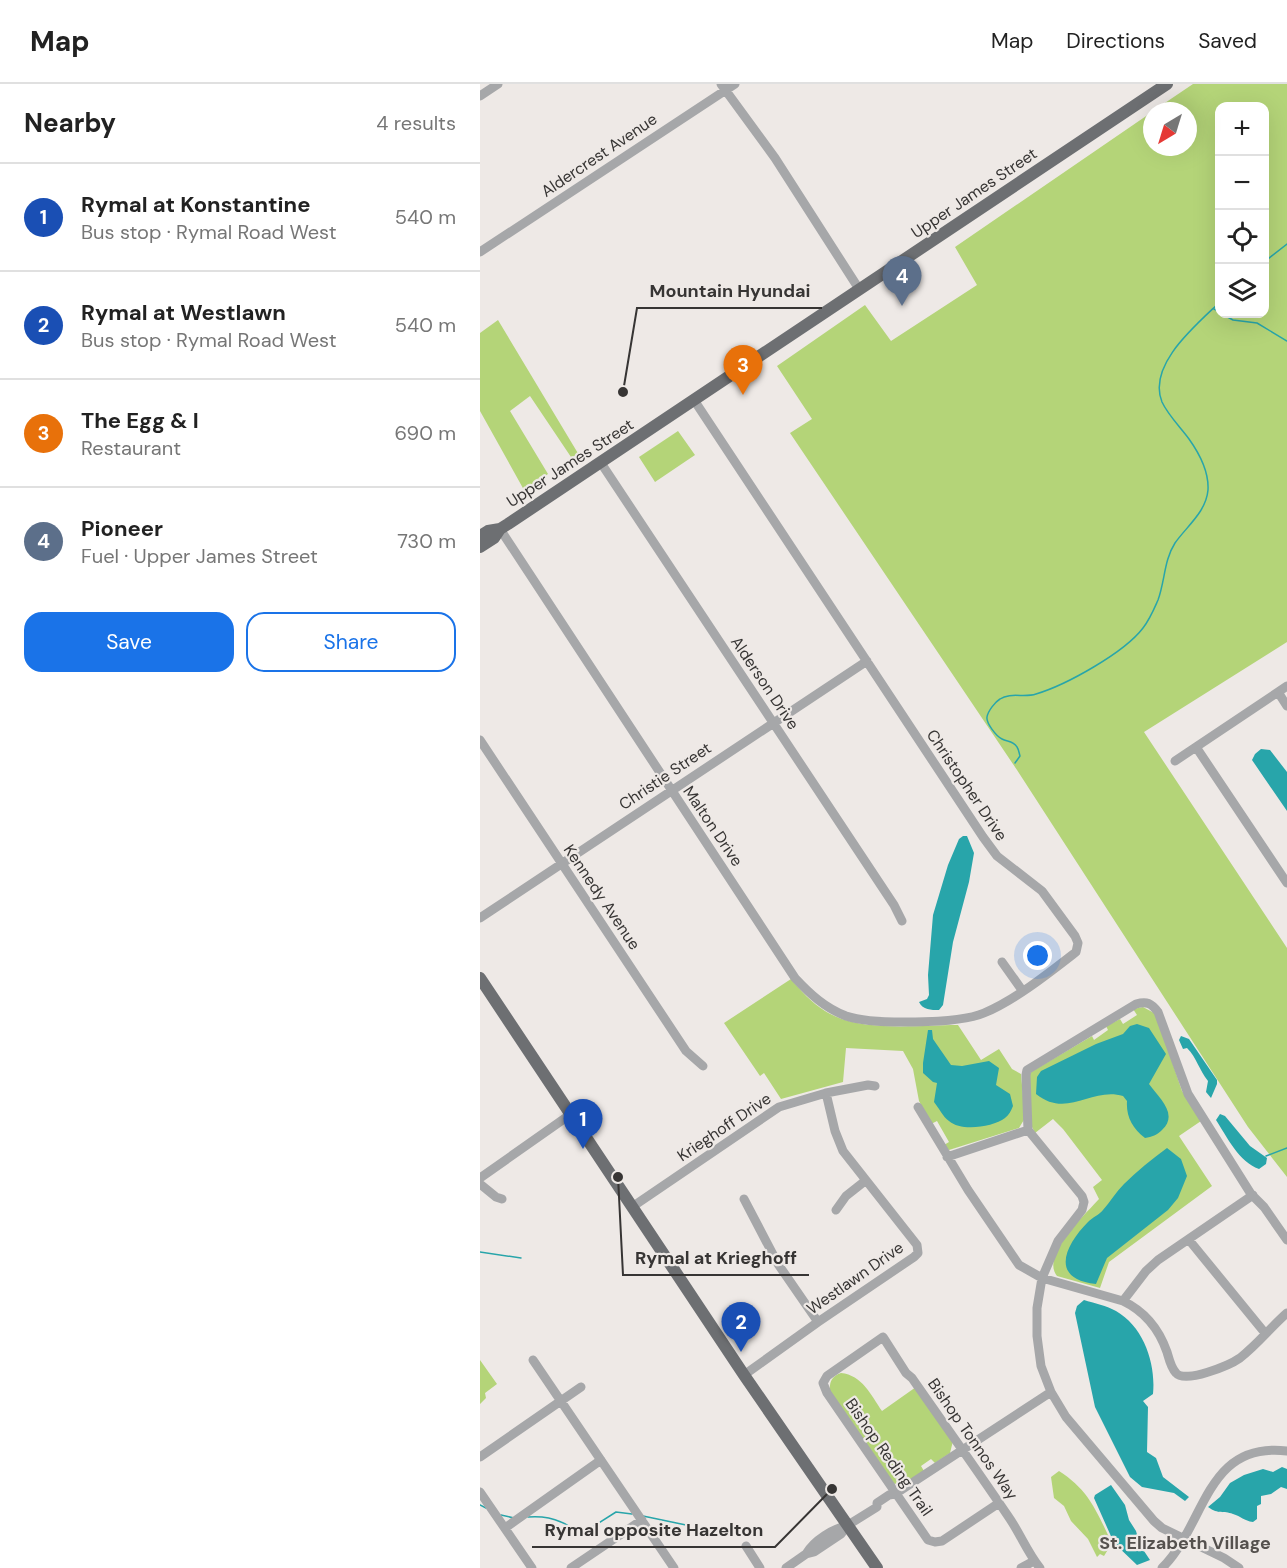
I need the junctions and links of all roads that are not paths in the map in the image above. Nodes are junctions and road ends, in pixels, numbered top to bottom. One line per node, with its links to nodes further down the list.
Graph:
1 (498, 84): 5 (street)
2 (735, 84): 4 (street, Aldercrest Avenue)
3 (1167, 84): 7 (main road, Upper James Street)
4 (723, 87): 6 (street, Aldercrest Avenue); 7 (street)
5 (480, 96)
6 (480, 252)
7 (859, 289): 8 (main road, Upper James Street)
8 (694, 400): 9 (main road, Upper James Street); 13 (street, Christopher Drive)
9 (600, 463): 10 (main road, Upper James Street); 17 (street, Alderson Drive)
10 (500, 529): 11 (main road, Upper James Street); 12 (main road, Upper James Street); 21 (street, Malton Drive)
11 (480, 536)
12 (480, 547)
13 (867, 661): 17 (street, Christie Street); 28 (street, Christopher Drive)
14 (1287, 686): 15 (street)
15 (1278, 692): 16 (street); 19 (street)
16 (1287, 706)
17 (773, 722): 21 (street, Christie Street); 25 (street, Alderson Drive)
18 (480, 740): 22 (street, Kennedy Avenue)
19 (1196, 747): 20 (street); 23 (street)
20 (1175, 762)
21 (671, 790): 22 (street, Christie Street); 29 (street, Malton Drive)
22 (562, 863): 24 (street, Christie Street); 30 (street, Kennedy Avenue)
23 (1287, 883)
24 (480, 918)
25 (902, 921)
26 (1002, 962): 28 (street)
27 (480, 978): 34 (main road)
28 (1022, 990): 29 (street, Christopher Drive)
29 (832, 1009)
30 (703, 1066)
31 (875, 1086): 32 (street, Krieghoff Drive)
32 (826, 1093): 38 (street, Westlawn Drive); 43 (street, Krieghoff Drive)
33 (918, 1107): 36 (street)
34 (571, 1114): 37 (street); 43 (main road)
35 (1028, 1130): 36 (street); 40 (street); 47 (street)
36 (947, 1157): 47 (street)
37 (480, 1179)
38 (865, 1181): 44 (street); 50 (street, Westlawn Drive)
39 (480, 1184): 41 (street)
40 (1253, 1195): 45 (street); 46 (street)
41 (502, 1199)
42 (744, 1199): 50 (street)
43 (632, 1207): 54 (main road)
44 (836, 1210)
45 (1190, 1240): 48 (street); 51 (street)
46 (1287, 1240)
47 (1042, 1278): 48 (street); 56 (street)
48 (1123, 1301): 51 (street)
49 (1287, 1313): 51 (street)
50 (818, 1322): 54 (street, Westlawn Drive)
51 (1265, 1334)
52 (883, 1337): 58 (street, Bishop Tonnos Way); 63 (street, Bishop Reding Trail)
53 (533, 1360): 57 (street)
54 (744, 1376): 66 (main road)
55 (581, 1387): 57 (street)
56 (1051, 1392): 58 (street); 68 (street)
57 (560, 1401): 60 (street); 61 (street)
58 (963, 1449): 63 (street); 64 (street, Bishop Tonnos Way)
59 (1287, 1451): 68 (street)
60 (480, 1456)
61 (600, 1460): 65 (street); 67 (street)
62 (480, 1492): 67 (street)
63 (895, 1494): 64 (street, Bishop Reding Trail); 66 (street)
64 (999, 1503): 70 (street, Bishop Tonnos Way)
65 (642, 1520): 72 (street); 73 (street)
66 (848, 1525): 75 (street); 76 (main road)
67 (505, 1528): 71 (street)
68 (1184, 1538): 78 (street); 79 (street)
69 (746, 1546): 74 (street)
70 (1037, 1564): 77 (street)
71 (532, 1568)
72 (571, 1568)
73 (674, 1568)
74 (760, 1568)
75 (786, 1568)
76 (877, 1568)
77 (1022, 1568)
78 (1162, 1568)
79 (1239, 1568)

